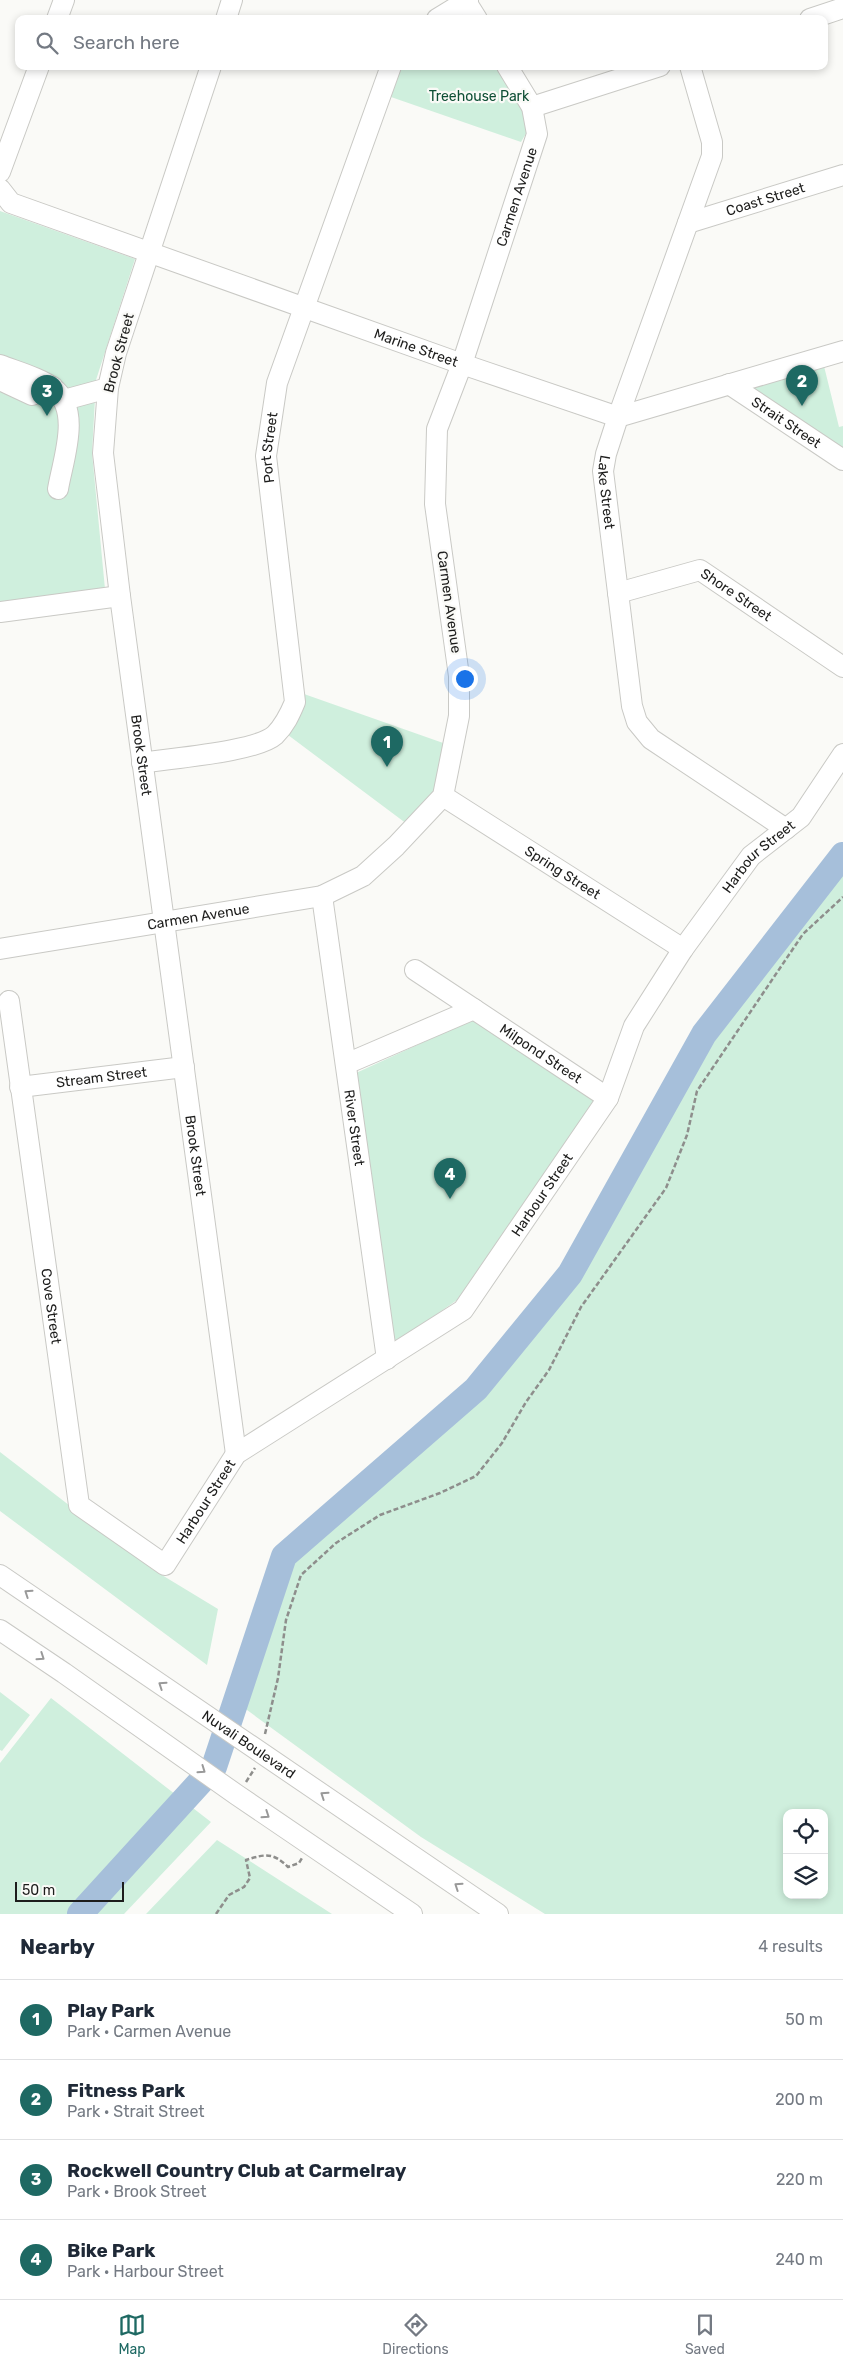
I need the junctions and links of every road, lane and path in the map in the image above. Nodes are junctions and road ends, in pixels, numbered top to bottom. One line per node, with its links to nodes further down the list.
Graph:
1 (64, 0): 5 (street)
2 (232, 0): 6 (street)
3 (466, 0): 7 (street); 8 (street)
4 (843, 8): 9 (street)
5 (58, 15)
6 (227, 15)
7 (443, 15)
8 (475, 15)
9 (822, 15)
10 (38, 70): 17 (street)
11 (209, 70): 21 (street, Brook Street)
12 (391, 70): 22 (street, Port Street)
13 (509, 70): 16 (street, Carmen Avenue)
14 (648, 70): 16 (street)
15 (691, 70): 20 (street, Lake Street)
16 (532, 107): 24 (street, Carmen Avenue)
17 (0, 172)
18 (843, 175): 20 (street, Coast Street)
19 (0, 189): 21 (street, Marine Street)
20 (688, 223): 30 (street, Lake Street)
21 (149, 253): 22 (street, Marine Street); 28 (street, Brook Street)
22 (304, 308): 24 (street, Marine Street); 38 (street, Port Street)
23 (843, 352): 27 (street)
24 (462, 364): 30 (street, Marine Street); 39 (street, Carmen Avenue)
25 (0, 365): 29 (street)
26 (0, 380): 29 (street)
27 (729, 384): 30 (street); 31 (street, Strait Street)
28 (108, 388): 29 (street); 34 (street, Brook Street)
29 (58, 393): 32 (street)
30 (618, 417): 33 (street, Lake Street)
31 (843, 460)
32 (58, 489)
33 (618, 593): 36 (street, Shore Street); 40 (street, Lake Street)
34 (120, 596): 35 (street); 38 (street, Brook Street)
35 (0, 612)
36 (843, 667)
37 (843, 754): 40 (street, Harbour Street)
38 (142, 763): 43 (street, Brook Street)
39 (443, 796): 41 (street, Carmen Avenue); 45 (street, Spring Street)
40 (786, 829): 45 (street, Harbour Street)
41 (322, 896): 43 (street, Carmen Avenue); 49 (street, River Street)
42 (843, 897): 58 (path)
43 (164, 924): 44 (street, Carmen Avenue); 50 (street, Brook Street)
44 (0, 949)
45 (683, 949): 52 (street, Harbour Street)
46 (415, 970): 48 (street, Milpond Street)
47 (9, 1001): 51 (street, Cove Street)
48 (474, 1009): 49 (street); 52 (street, Milpond Street)
49 (346, 1064): 53 (street, River Street)
50 (184, 1067): 51 (street, Stream Street); 54 (street, Brook Street)
51 (20, 1087): 55 (street, Cove Street)
52 (608, 1098): 53 (street, Harbour Street)
53 (387, 1359): 54 (street, Harbour Street)
54 (236, 1454): 55 (street, Harbour Street)
55 (166, 1565)
56 (0, 1575): 58 (street, Nuvali Boulevard, one-way to 56)
57 (0, 1630): 59 (street, one-way to 59)
58 (256, 1748): 59 (path); 63 (street, Nuvali Boulevard, one-way to 58)
59 (231, 1791): 60 (street, one-way to 60)
60 (310, 1844): 61 (path); 62 (street)
61 (216, 1914)
62 (412, 1914)
63 (498, 1914)

